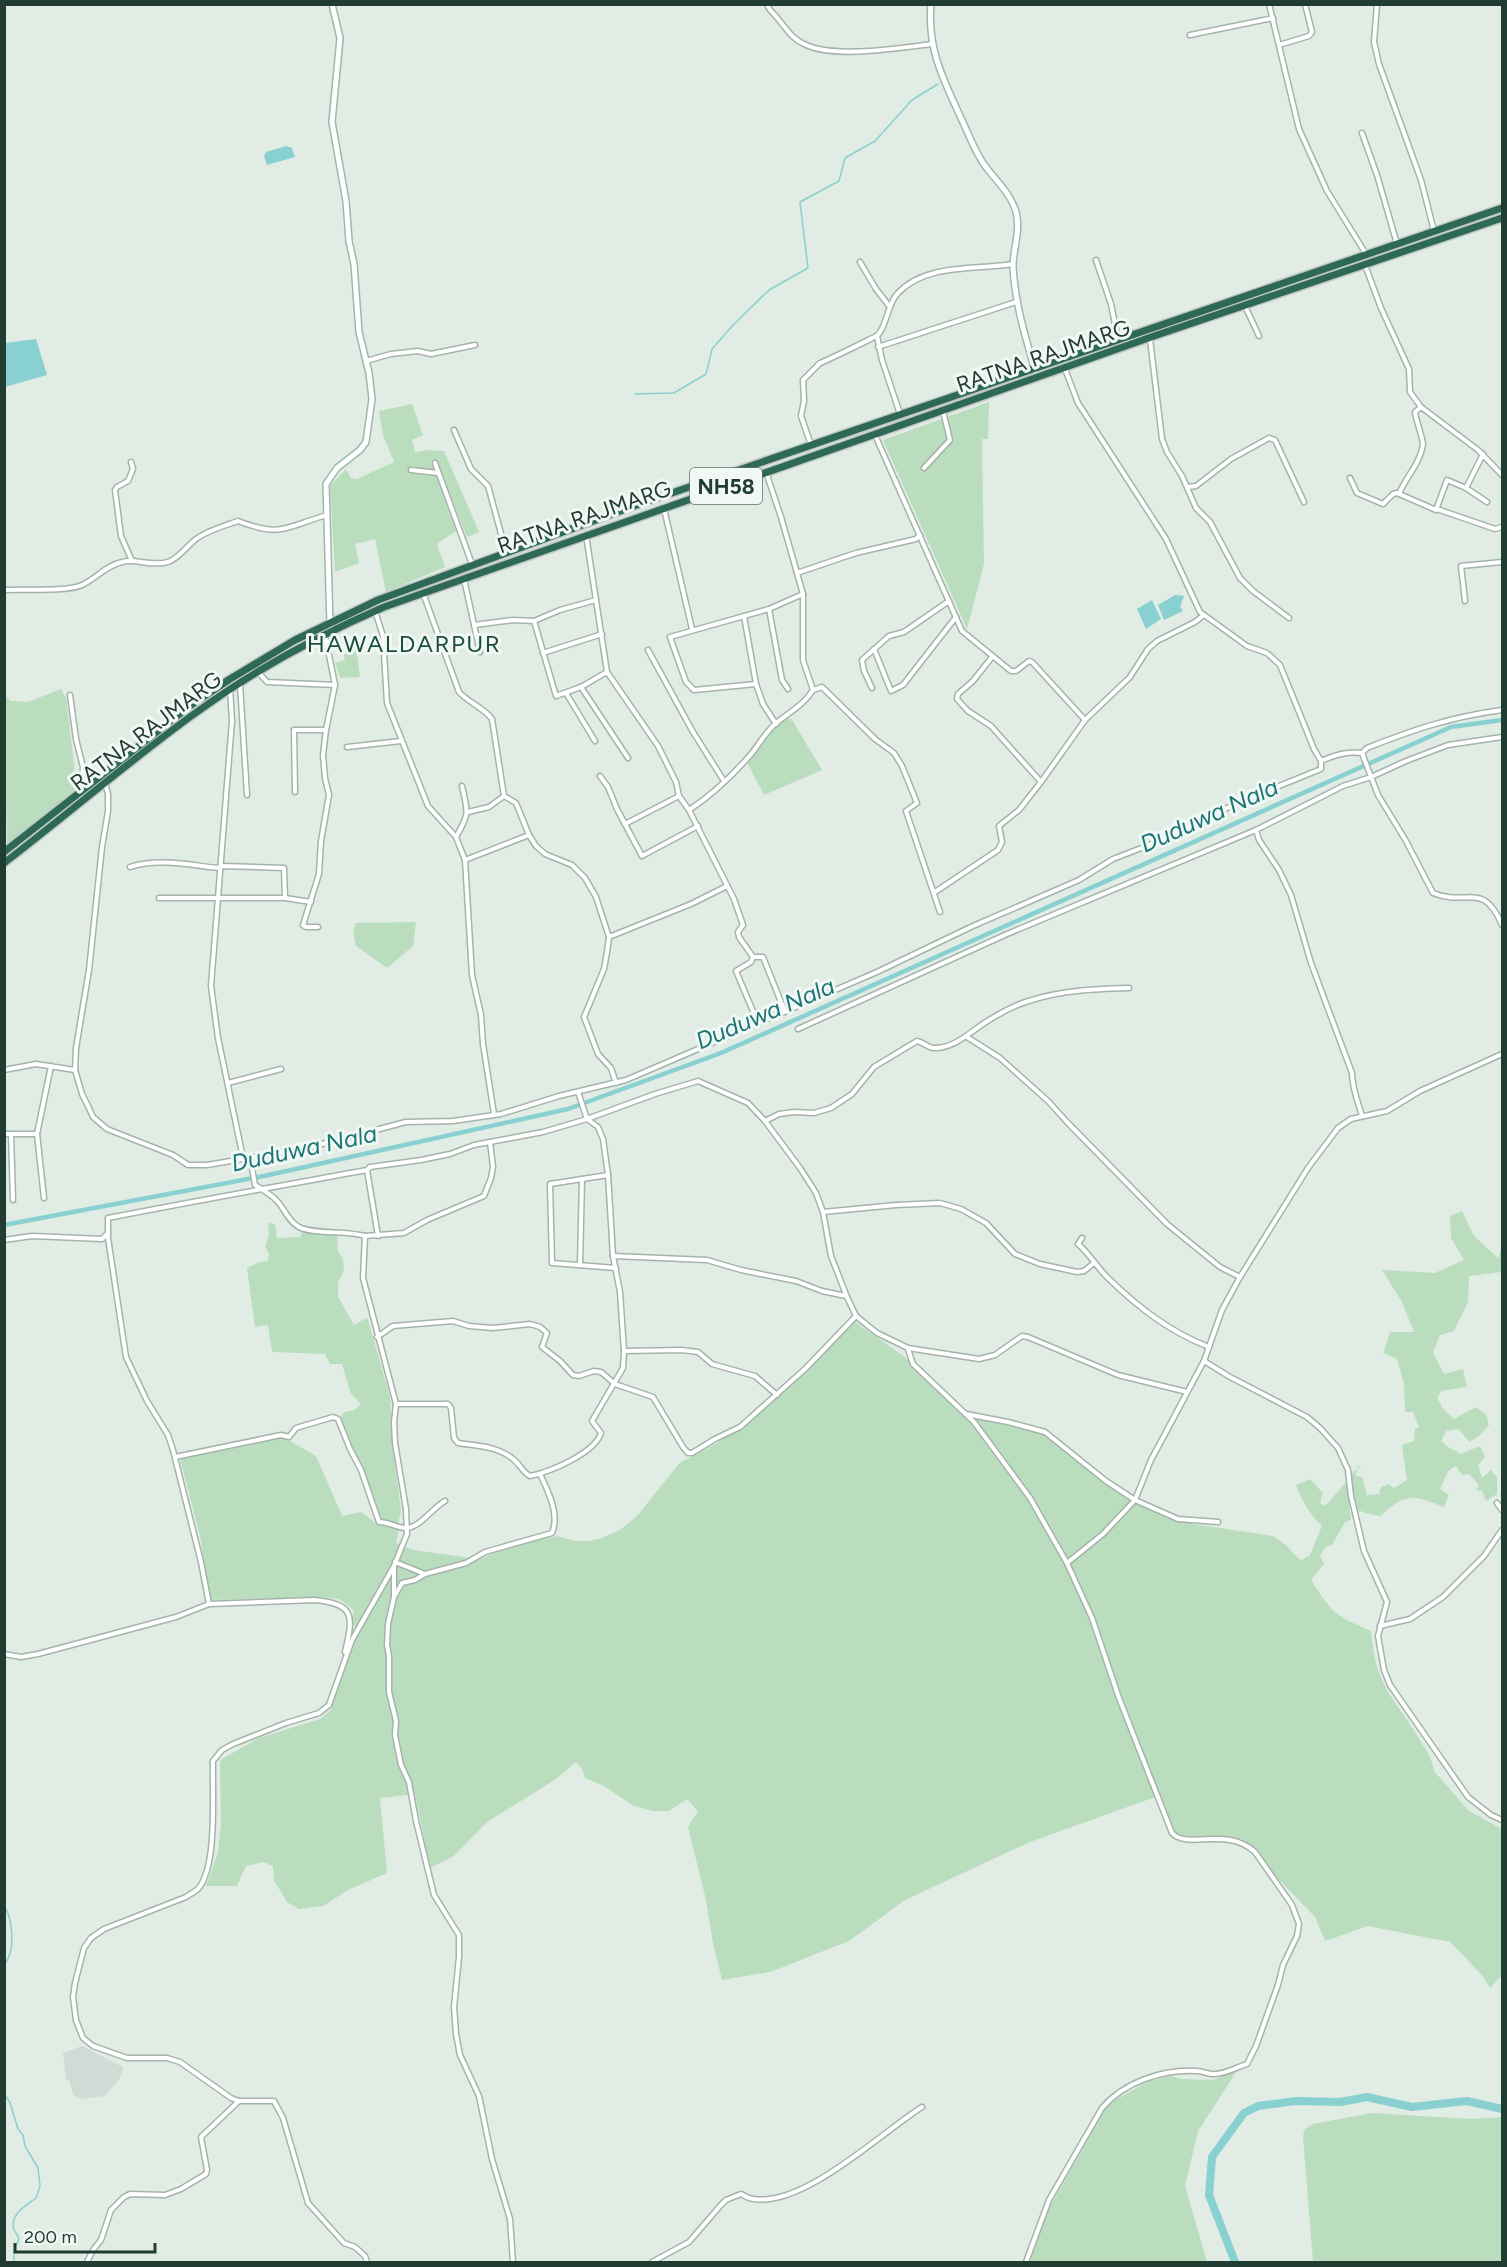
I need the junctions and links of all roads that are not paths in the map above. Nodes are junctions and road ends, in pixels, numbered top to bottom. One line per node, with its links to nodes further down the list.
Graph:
1 (332, 4): 31 (street)
2 (767, 4): 9 (street)
3 (931, 4): 9 (street)
4 (1269, 4): 7 (street)
5 (1305, 4): 10 (street)
6 (1377, 4): 14 (street)
7 (1273, 18): 8 (street); 10 (street)
8 (1190, 35)
9 (932, 44): 19 (street)
10 (1279, 45): 16 (street)
11 (1362, 133): 15 (street)
12 (1503, 208): 14 (highway, RATNA RAJMARG / NH58)
13 (1503, 218): 20 (highway, RATNA RAJMARG / NH58)
14 (1434, 232): 15 (highway, RATNA RAJMARG / NH58)
15 (1397, 244): 16 (highway, RATNA RAJMARG / NH58)
16 (1366, 255): 27 (highway, RATNA RAJMARG / NH58)
17 (1096, 260): 27 (street)
18 (860, 262): 23 (street)
19 (1013, 264): 21 (street); 23 (street)
20 (1365, 265): 22 (highway, RATNA RAJMARG / NH58); 35 (street)
21 (1016, 302): 29 (street); 32 (street)
22 (1245, 306): 25 (street); 26 (highway, RATNA RAJMARG / NH58)
23 (890, 307): 24 (street)
24 (877, 336): 29 (street); 40 (street)
25 (1260, 336)
26 (1150, 338): 33 (highway, RATNA RAJMARG / NH58); 50 (street)
27 (1118, 339): 30 (highway, RATNA RAJMARG / NH58)
28 (475, 345): 31 (street)
29 (878, 347): 37 (street)
30 (1062, 359): 32 (highway, RATNA RAJMARG / NH58); 33 (street)
31 (366, 361): 57 (street)
32 (1034, 367): 34 (street); 37 (highway, RATNA RAJMARG / NH58)
33 (1065, 368): 34 (highway, RATNA RAJMARG / NH58); 75 (street)
34 (1037, 377): 36 (highway, RATNA RAJMARG / NH58)
35 (1421, 407): 41 (street); 52 (street)
36 (942, 411): 39 (highway, RATNA RAJMARG / NH58); 44 (street)
37 (901, 414): 40 (highway, RATNA RAJMARG / NH58)
38 (454, 430): 61 (street)
39 (875, 434): 46 (highway, RATNA RAJMARG / NH58); 59 (street)
40 (812, 446): 61 (highway, RATNA RAJMARG / NH58)
41 (1483, 454): 48 (street); 51 (street)
42 (131, 462): 62 (street)
43 (435, 464): 47 (street)
44 (924, 468)
45 (411, 470): 47 (street)
46 (766, 472): 55 (highway, RATNA RAJMARG / NH58); 65 (street)
47 (438, 473): 64 (street)
48 (1503, 475)
49 (1350, 478): 52 (street)
50 (1187, 487): 53 (street); 78 (street)
51 (1466, 488): 54 (street); 56 (street)
52 (1399, 494): 56 (street)
53 (1304, 502)
54 (1487, 502)
55 (664, 508): 60 (highway, RATNA RAJMARG / NH58); 82 (street)
56 (1437, 509): 58 (street)
57 (327, 515): 62 (street); 80 (street)
58 (1503, 527)
59 (920, 535): 65 (street); 72 (street)
60 (586, 536): 66 (highway, RATNA RAJMARG / NH58); 70 (street)
61 (506, 552): 64 (highway, RATNA RAJMARG / NH58)
62 (133, 561): 67 (street)
63 (1503, 562): 71 (street)
64 (472, 564): 80 (highway, RATNA RAJMARG / NH58)
65 (797, 573): 69 (street)
66 (464, 578): 68 (highway, RATNA RAJMARG / NH58); 81 (street)
67 (4, 590)
68 (423, 593): 74 (highway, RATNA RAJMARG / NH58); 122 (street)
69 (803, 594): 73 (street); 99 (street)
70 (596, 600): 79 (street); 84 (street)
71 (1465, 601)
72 (950, 602): 77 (street); 85 (street)
73 (769, 609): 76 (street); 98 (street)
74 (375, 611): 83 (highway, RATNA RAJMARG / NH58); 107 (street)
75 (1203, 615): 103 (street); 112 (street)
76 (744, 616): 82 (street); 93 (street)
77 (956, 617): 85 (street); 89 (street)
78 (1289, 618)
79 (534, 621): 81 (street); 88 (street)
80 (331, 622): 83 (street); 120 (highway, RATNA RAJMARG / NH58)
81 (474, 625): 87 (street)
82 (692, 629): 93 (street)
83 (327, 633): 90 (highway, RATNA RAJMARG / NH58); 94 (street)
84 (602, 634): 88 (street); 91 (street)
85 (874, 649): 96 (street)
86 (648, 650): 115 (street)
87 (480, 652)
88 (543, 653): 100 (street)
89 (992, 657): 103 (street); 116 (street)
90 (258, 672): 92 (highway, RATNA RAJMARG / NH58); 94 (street)
91 (607, 672): 95 (street); 123 (street)
92 (240, 683): 97 (highway, RATNA RAJMARG / NH58); 121 (street)
93 (756, 684): 104 (street)
94 (335, 685): 105 (street)
95 (581, 687): 100 (street); 111 (street)
96 (872, 688)
97 (230, 689): 117 (highway, RATNA RAJMARG / NH58); 135 (street)
98 (788, 689)
99 (813, 690): 104 (street); 137 (street)
100 (566, 693): 108 (street)
101 (70, 695): 120 (street)
102 (1503, 710): 110 (street)
103 (1085, 720): 116 (street)
104 (776, 724): 115 (street)
105 (326, 730): 119 (street); 141 (street)
106 (1503, 737): 113 (street)
107 (401, 741): 109 (street); 130 (street)
108 (595, 741)
109 (346, 747)
110 (1362, 753): 112 (street); 113 (street)
111 (628, 758)
112 (1321, 761): 148 (street)
113 (1371, 775): 128 (street); 143 (street)
114 (600, 776): 126 (street)
115 (724, 781): 124 (street)
116 (1041, 782): 137 (street)
117 (105, 783): 133 (highway, RATNA RAJMARG / NH58); 155 (street)
118 (462, 786): 125 (street)
119 (295, 792)
120 (81, 793): 131 (highway, RATNA RAJMARG / NH58)
121 (248, 795)
122 (504, 796): 125 (street); 129 (street)
123 (679, 796): 124 (street); 126 (street)
124 (689, 810): 127 (street)
125 (468, 812): 130 (street)
126 (625, 824): 127 (street)
127 (698, 826): 136 (street)
128 (1256, 830): 150 (street); 161 (street)
129 (529, 835): 132 (street); 145 (street)
130 (456, 837): 132 (street)
131 (4, 852)
132 (465, 860): 160 (street)
133 (4, 863)
134 (130, 867): 135 (street)
135 (220, 867): 138 (street); 140 (street)
136 (727, 886): 145 (street); 146 (street)
137 (935, 892): 142 (street)
138 (218, 897): 139 (street); 140 (street); 157 (street)
139 (159, 898)
140 (285, 898): 141 (street)
141 (311, 902): 144 (street)
142 (940, 912)
143 (1503, 925)
144 (318, 927)
145 (609, 938): 158 (street)
146 (753, 957): 148 (street); 149 (street)
147 (1129, 988): 151 (street)
148 (785, 1012): 149 (street)
149 (758, 1023): 158 (street)
150 (798, 1029)
151 (967, 1037): 163 (street); 185 (street)
152 (1503, 1054): 161 (street)
153 (51, 1066): 154 (street); 155 (street); 166 (street)
154 (4, 1070)
155 (75, 1070): 168 (street)
156 (281, 1070): 157 (street)
157 (228, 1083): 168 (street)
158 (616, 1083): 159 (street)
159 (578, 1092): 160 (street); 162 (street)
160 (494, 1114): 168 (street)
161 (1362, 1116): 185 (street)
162 (587, 1119): 163 (street); 167 (street); 170 (street)
163 (765, 1121): 175 (street)
164 (4, 1134): 165 (street)
165 (11, 1134): 166 (street); 174 (street)
166 (37, 1134): 173 (street)
167 (490, 1142): 169 (street); 178 (street)
168 (244, 1159): 172 (street)
169 (367, 1170): 172 (street); 178 (street)
170 (608, 1175): 171 (street); 181 (street)
171 (582, 1179): 183 (street); 183 (street)
172 (262, 1190): 176 (street); 177 (street)
173 (44, 1198)
174 (13, 1200)
175 (823, 1212): 182 (street); 186 (street)
176 (108, 1233): 180 (street); 198 (street)
177 (365, 1236): 178 (street); 188 (street)
178 (378, 1236)
179 (1082, 1238): 182 (street)
180 (4, 1240)
181 (613, 1256): 184 (street); 186 (street)
182 (1094, 1263): 189 (street)
183 (580, 1265): 184 (street)
184 (616, 1268): 191 (street)
185 (1240, 1277): 189 (street)
186 (847, 1297): 187 (street)
187 (856, 1316): 190 (street); 195 (street)
188 (377, 1337): 193 (street); 196 (street)
189 (1209, 1347): 192 (street)
190 (908, 1348): 194 (street); 197 (street)
191 (624, 1351): 193 (street); 195 (street)
192 (1204, 1361): 194 (street); 212 (street)
193 (615, 1384): 195 (street); 199 (street)
194 (1187, 1392): 200 (street)
195 (777, 1395)
196 (396, 1404): 199 (street); 205 (street)
197 (966, 1414): 200 (street); 207 (street)
198 (175, 1457): 205 (street); 211 (street)
199 (540, 1474): 209 (street)
200 (1136, 1500): 204 (street); 207 (street)
201 (445, 1501): 205 (street)
202 (1497, 1503): 203 (street)
203 (1503, 1510)
204 (1218, 1522)
205 (408, 1528): 208 (street)
206 (1503, 1530): 212 (street)
207 (1067, 1563): 222 (street)
208 (394, 1564): 209 (street); 210 (street); 214 (street)
209 (425, 1574): 210 (street)
210 (394, 1597): 220 (street)
211 (208, 1604): 213 (street); 214 (street)
212 (1380, 1626): 215 (street)
213 (4, 1654)
214 (342, 1665): 216 (street)
215 (1503, 1820)
216 (239, 2101): 218 (street); 219 (street)
217 (922, 2107): 221 (street)
218 (87, 2262)
219 (367, 2262)
220 (513, 2262)
221 (652, 2262)
222 (1026, 2262)

